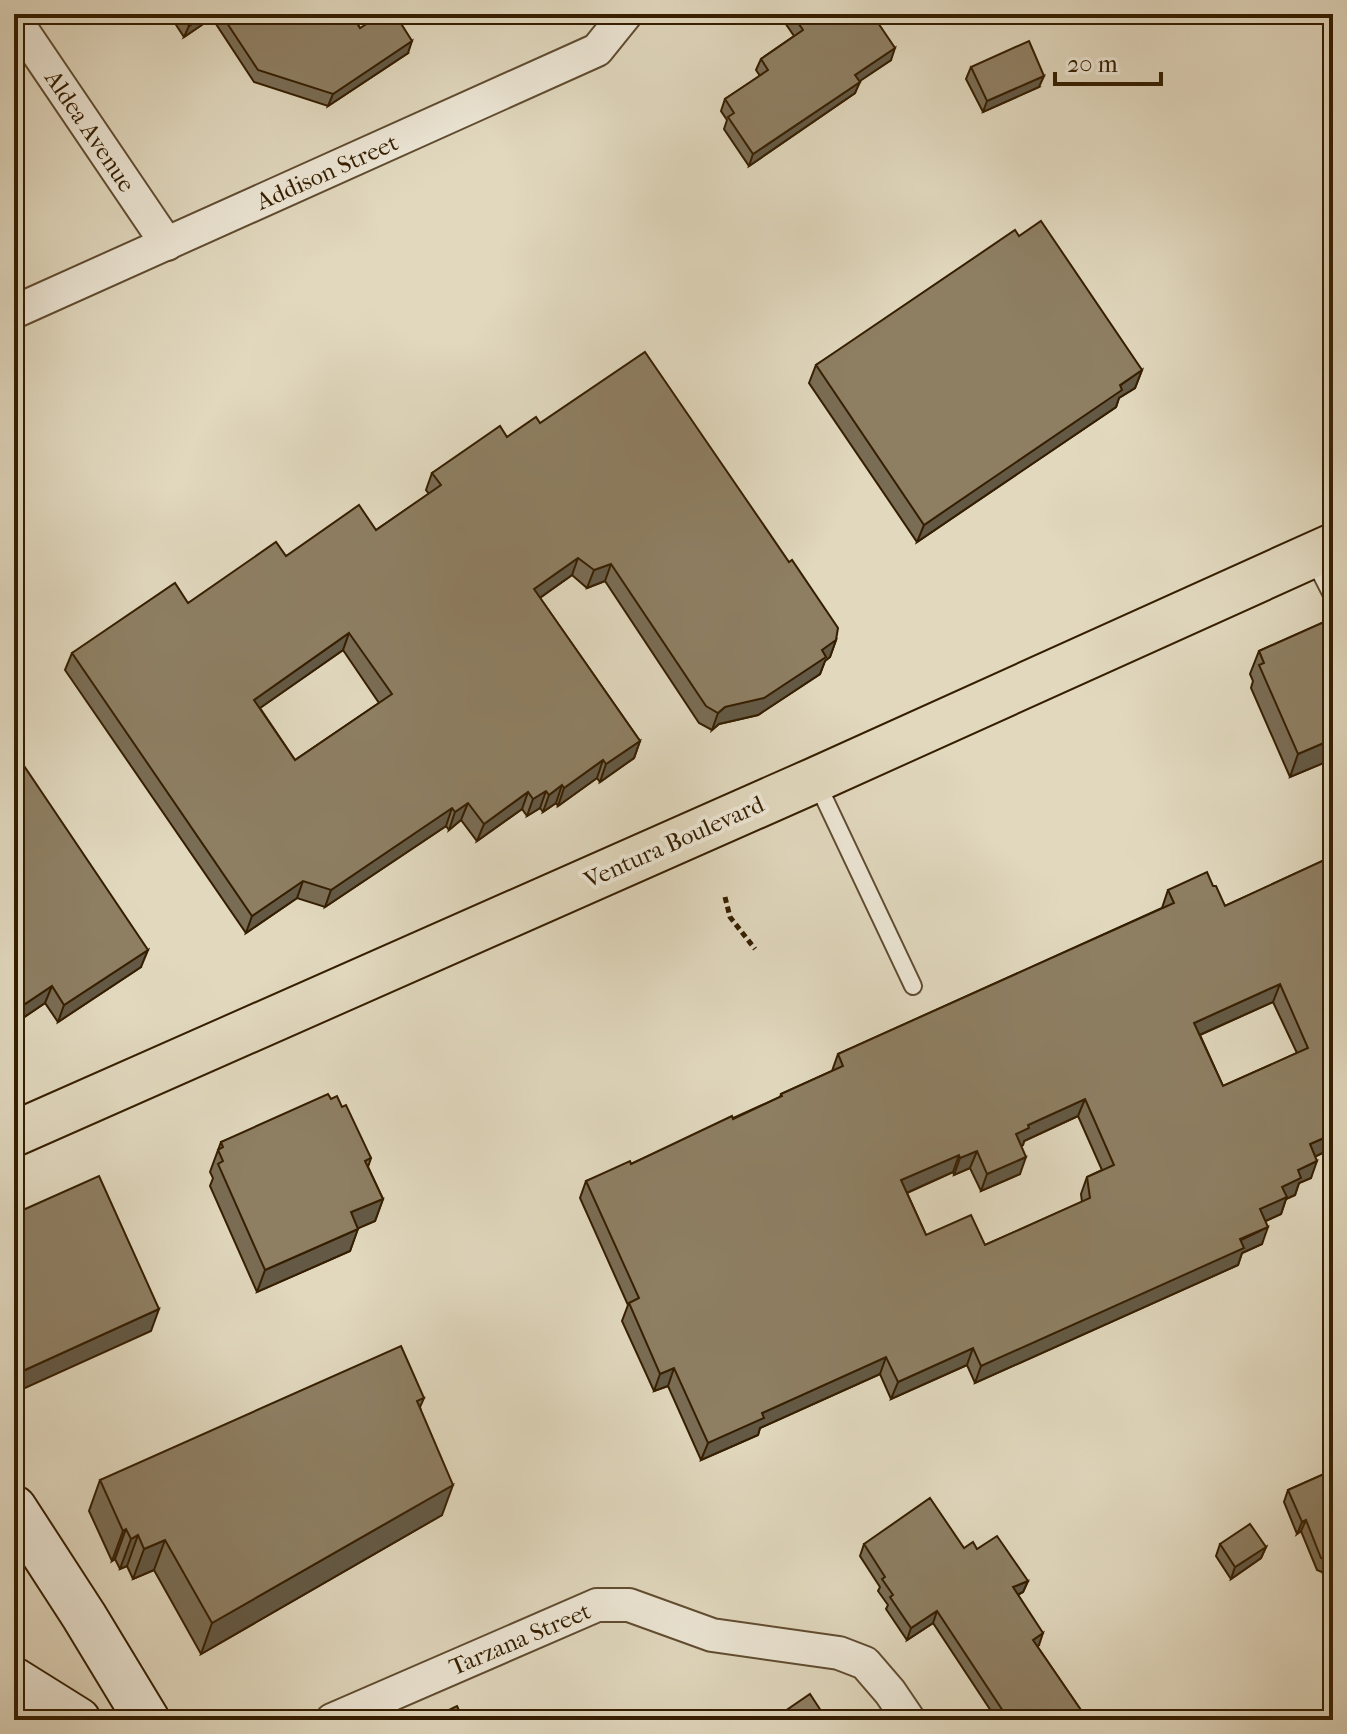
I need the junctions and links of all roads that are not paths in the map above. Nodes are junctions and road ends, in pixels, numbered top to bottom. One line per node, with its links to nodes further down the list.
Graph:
1 (626, 14): 3 (street, Addison Street)
2 (14, 18): 3 (street, Aldea Avenue)
3 (167, 244): 4 (street, Addison Street)
4 (14, 312)
5 (1322, 550): 6 (lane); 7 (main road, Ventura Boulevard)
6 (1333, 597)
7 (815, 780): 8 (lane); 9 (main road, Ventura Boulevard)
8 (913, 986)
9 (14, 1134)
10 (14, 1508): 13 (street)
11 (14, 1680): 12 (street)
12 (78, 1720)
13 (147, 1720)
14 (332, 1720): 15 (street, Tarzana Street)
15 (909, 1720)

